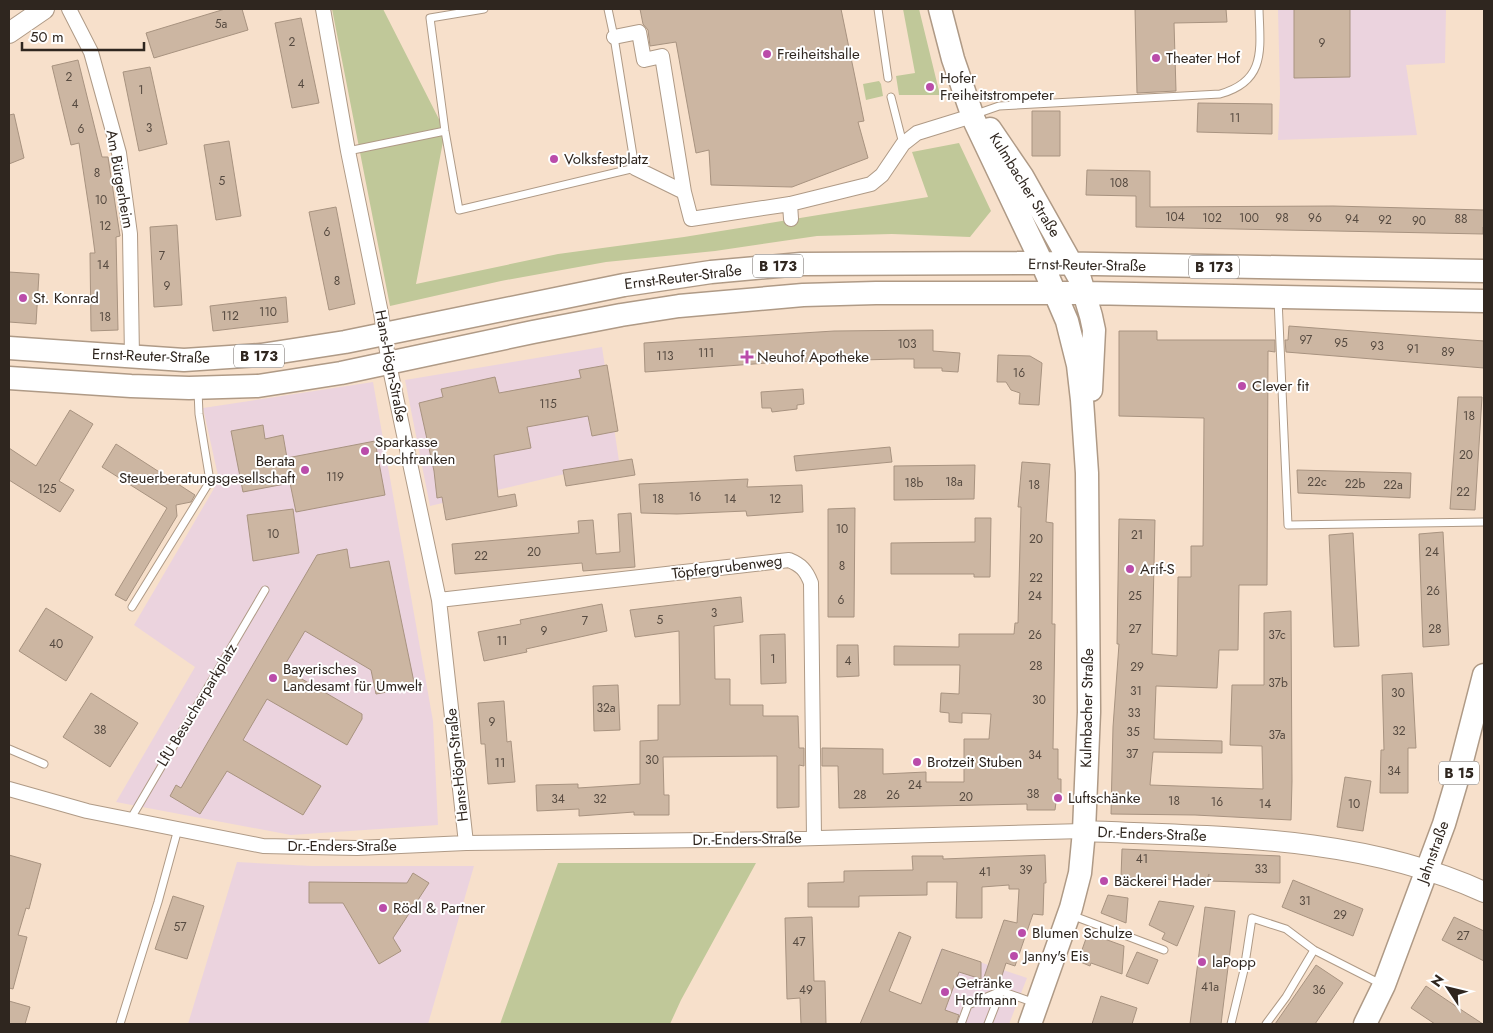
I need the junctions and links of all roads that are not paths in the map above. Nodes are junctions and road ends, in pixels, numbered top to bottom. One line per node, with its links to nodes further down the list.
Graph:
1 (44, 9): 9 (main road)
2 (69, 9): 30 (street, Am Bürgerheim)
3 (323, 9): 16 (street, Hans-Högn-Straße)
4 (484, 9): 14 (lane)
5 (608, 9): 10 (lane)
6 (878, 9): 11 (lane)
7 (940, 9): 13 (main road, Kulmbacher Straße)
8 (1259, 9): 13 (lane)
9 (9, 33)
10 (614, 37): 17 (lane); 18 (street)
11 (888, 78)
12 (891, 97): 15 (lane)
13 (975, 114): 15 (street); 21 (main road, Kulmbacher Straße); 22 (main road, Kulmbacher Straße)
14 (445, 131): 16 (lane); 17 (lane)
15 (903, 144): 19 (street)
16 (348, 151): 28 (street, Hans-Högn-Straße)
17 (636, 168): 18 (street)
18 (684, 192): 19 (street)
19 (790, 204): 20 (street)
20 (791, 219)
21 (1042, 264): 22 (main road, Ernst-Reuter-Straße / B 173); 24 (main road, Kulmbacher Straße); 28 (main road, Ernst-Reuter-Straße / B 173)
22 (1073, 264): 23 (main road, Ernst-Reuter-Straße / B 173); 25 (main road, Kulmbacher Straße)
23 (1484, 272)
24 (1054, 293): 25 (main road, Ernst-Reuter-Straße / B 173); 31 (main road, Ernst-Reuter-Straße / B 173); 34 (main road, Kulmbacher Straße)
25 (1085, 293): 26 (main road, Ernst-Reuter-Straße / B 173); 34 (main road, Kulmbacher Straße)
26 (1278, 296): 27 (main road, Ernst-Reuter-Straße / B 173); 35 (lane)
27 (1484, 301)
28 (384, 334): 30 (main road, Ernst-Reuter-Straße / B 173); 31 (street, Hans-Högn-Straße)
29 (9, 348): 30 (main road, Ernst-Reuter-Straße / B 173)
30 (132, 357)
31 (389, 364): 33 (main road, Ernst-Reuter-Straße / B 173); 37 (street, Hans-Högn-Straße)
32 (9, 378): 33 (main road, Ernst-Reuter-Straße / B 173)
33 (198, 388): 38 (lane)
34 (1087, 473): 45 (main road, Kulmbacher Straße)
35 (1484, 522)
36 (265, 590): 43 (lane, LfU Besucherparkplatz)
37 (438, 600): 46 (street, Töpfergrubenweg); 47 (street, Hans-Högn-Straße)
38 (132, 607)
39 (1484, 675): 48 (main road, Jahnstraße / B 15)
40 (9, 749): 41 (lane)
41 (44, 764)
42 (9, 789): 43 (street, Dr.-Enders-Straße)
43 (130, 820): 44 (street, Dr.-Enders-Straße)
44 (178, 829): 47 (street, Dr.-Enders-Straße); 56 (lane)
45 (1084, 832): 46 (street, Dr.-Enders-Straße); 48 (main road, Dr.-Enders-Straße); 50 (main road, Kulmbacher Straße)
46 (814, 837): 47 (street, Dr.-Enders-Straße)
47 (466, 843)
48 (1428, 870): 49 (main road, Dr.-Enders-Straße); 53 (main road, Jahnstraße / B 15)
49 (1484, 892)
50 (1069, 914): 51 (lane); 55 (main road, Kulmbacher Straße)
51 (1164, 950)
52 (1314, 950): 53 (lane); 59 (lane); 60 (lane)
53 (1384, 985): 61 (main road, Jahnstraße / B 15)
54 (1001, 991): 55 (lane); 57 (lane); 58 (lane)
55 (1034, 1014)
56 (120, 1024)
57 (962, 1024)
58 (988, 1024)
59 (1231, 1024)
60 (1266, 1024)
61 (1365, 1024)

